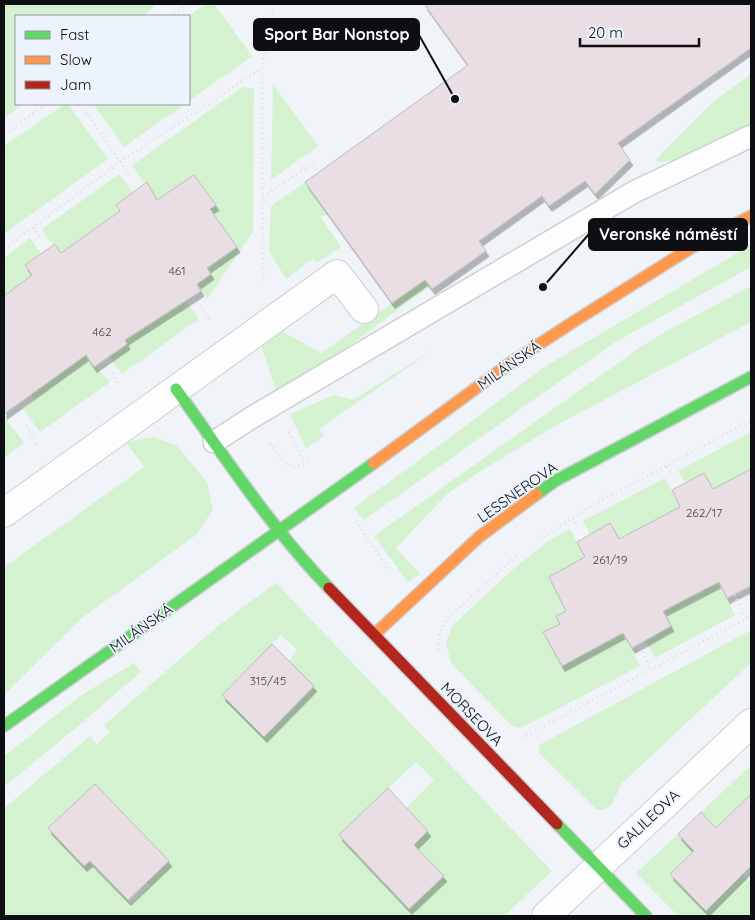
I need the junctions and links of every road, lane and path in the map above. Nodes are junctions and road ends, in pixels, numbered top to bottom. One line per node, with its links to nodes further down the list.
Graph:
1 (188, 4): 3 (path)
2 (274, 4): 4 (path)
3 (172, 15)
4 (262, 69): 9 (path); 12 (path)
5 (45, 105): 7 (path)
6 (81, 105): 9 (path)
7 (4, 134)
8 (751, 136): 32 (lane)
9 (120, 162): 11 (path); 14 (path)
10 (318, 172): 12 (path)
11 (131, 177)
12 (263, 198): 17 (path)
13 (751, 216): 40 (street, MILÁNSKÁ)
14 (34, 227): 15 (path); 16 (path)
15 (40, 237)
16 (4, 249)
17 (257, 286)
18 (197, 302): 21 (path)
19 (364, 309): 27 (street)
20 (216, 315): 21 (path)
21 (210, 320): 22 (path)
22 (204, 325)
23 (113, 373): 26 (path)
24 (751, 378): 45 (street, LESSNEROVA)
25 (127, 380): 26 (path)
26 (120, 386): 28 (path)
27 (176, 389): 32 (street); 37 (street)
28 (113, 391)
29 (751, 421): 35 (path)
30 (26, 426): 33 (path)
31 (45, 440): 33 (path)
32 (214, 442): 40 (street)
33 (37, 445): 34 (path)
34 (31, 450)
35 (667, 466): 36 (path); 38 (path)
36 (671, 474)
37 (4, 513)
38 (573, 518): 39 (path); 41 (path)
39 (577, 525)
40 (278, 531): 45 (street, MORSEOVA); 50 (street, MILÁNSKÁ)
41 (532, 543)
42 (517, 555): 47 (path)
43 (734, 595): 44 (path)
44 (749, 617): 48 (path)
45 (375, 634): 52 (street, MORSEOVA)
46 (642, 652): 48 (path)
47 (438, 654)
48 (651, 670): 51 (path)
49 (751, 723): 52 (street, GALILEOVA)
50 (4, 726)
51 (516, 742)
52 (598, 867): 53 (street, GALILEOVA); 54 (street, MORSEOVA)
53 (546, 916)
54 (646, 916)

